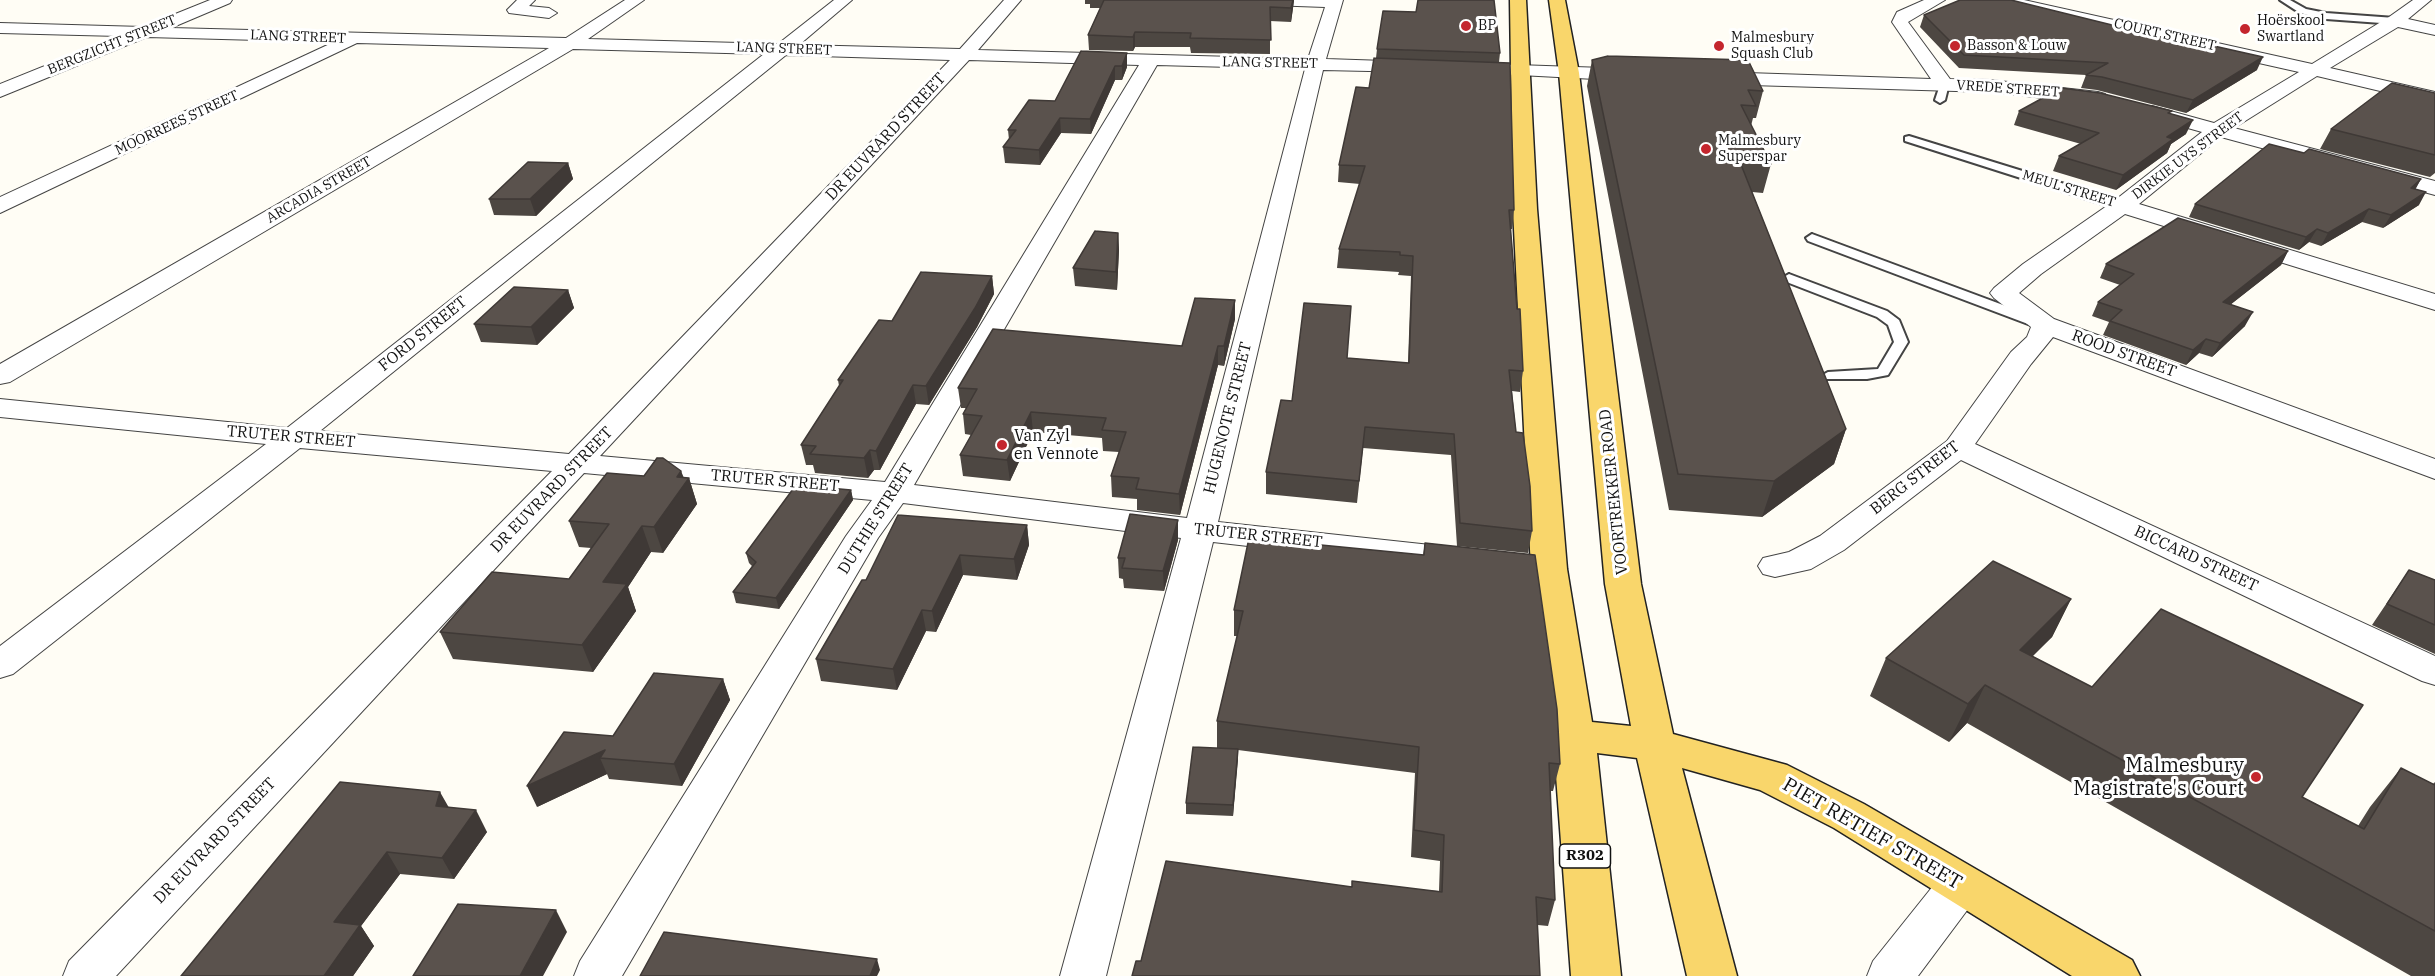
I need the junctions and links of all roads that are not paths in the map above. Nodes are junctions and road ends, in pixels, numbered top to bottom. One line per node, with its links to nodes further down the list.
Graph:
1 (224, 0): 18 (street, BERGZICHT STREET)
2 (527, 0): 14 (street)
3 (636, 0): 20 (street, ARCADIA STREET)
4 (844, 0): 21 (street, FORD STREET)
5 (1013, 0): 22 (street, DR EUVRARD STREET)
6 (1269, 0): 13 (street)
7 (1518, 0): 28 (main road)
8 (1557, 0): 29 (main road, VOORTREKKER ROAD)
9 (1937, 0): 33 (street)
10 (2000, 0): 27 (street, COURT STREET)
11 (2284, 0): 15 (lane)
12 (2423, 0): 15 (street, DIRKIE UYS STREET)
13 (1335, 2): 24 (street, HUGENOTE STREET)
14 (549, 13)
15 (2395, 21): 17 (street); 27 (street, DIRKIE UYS STREET)
16 (0, 28): 18 (street, LANG STREET)
17 (2435, 30)
18 (144, 32): 19 (street, LANG STREET); 32 (street, BERGZICHT STREET)
19 (354, 39): 20 (street, LANG STREET); 38 (street, MOORREES STREET)
20 (569, 44): 21 (street, LANG STREET); 44 (street, ARCADIA STREET)
21 (780, 49): 22 (street, LANG STREET); 47 (street, FORD STREET)
22 (964, 55): 23 (street, LANG STREET); 49 (street, DR EUVRARD STREET)
23 (1151, 60): 24 (street, LANG STREET); 51 (street, DUTHIE STREET)
24 (1315, 64): 25 (street, LANG STREET); 52 (street, HUGENOTE STREET)
25 (1435, 68)
26 (1471, 69): 28 (street)
27 (2313, 69): 34 (street, COURT STREET); 35 (street, DIRKIE UYS STREET)
28 (1519, 70): 29 (street); 57 (main road)
29 (1569, 73): 30 (street); 58 (main road, VOORTREKKER ROAD)
30 (1650, 75)
31 (1697, 77): 33 (street, VREDE STREET)
32 (0, 91)
33 (1942, 92): 35 (street, VREDE STREET)
34 (2435, 98)
35 (2218, 129): 37 (street, VREDE STREET); 39 (street, DIRKIE UYS STREET)
36 (1909, 139): 39 (lane, MEUL STREET)
37 (2435, 188)
38 (0, 206)
39 (2122, 206): 42 (street, MEUL STREET); 43 (street, DIRKIE UYS STREET)
40 (1812, 238): 43 (lane, ROOD STREET)
41 (1789, 278): 45 (lane)
42 (2435, 302)
43 (2045, 325): 48 (street, BERG STREET); 50 (street, ROOD STREET)
44 (0, 376)
45 (1828, 376)
46 (0, 408): 47 (street, TRUTER STREET)
47 (293, 438): 49 (street, TRUTER STREET); 55 (street, FORD STREET)
48 (1958, 447): 54 (street, BERG STREET); 56 (street, BICCARD STREET)
49 (578, 462): 51 (street, TRUTER STREET); 60 (street, DR EUVRARD STREET)
50 (2435, 470)
51 (894, 492): 52 (street, TRUTER STREET); 61 (street, DUTHIE STREET)
52 (1200, 530): 53 (street, TRUTER STREET); 62 (street, HUGENOTE STREET)
53 (1479, 561)
54 (1774, 566)
55 (0, 664)
56 (2435, 672)
57 (1574, 735): 58 (main road, PIET RETIEF STREET); 63 (main road, R302)
58 (1655, 745): 59 (main road, PIET RETIEF STREET); 64 (main road, VOORTREKKER ROAD)
59 (1961, 884): 65 (street); 66 (main road, PIET RETIEF STREET)
60 (86, 976)
61 (597, 976)
62 (1083, 976)
63 (1596, 976)
64 (1712, 976)
65 (1890, 976)
66 (2115, 976)

